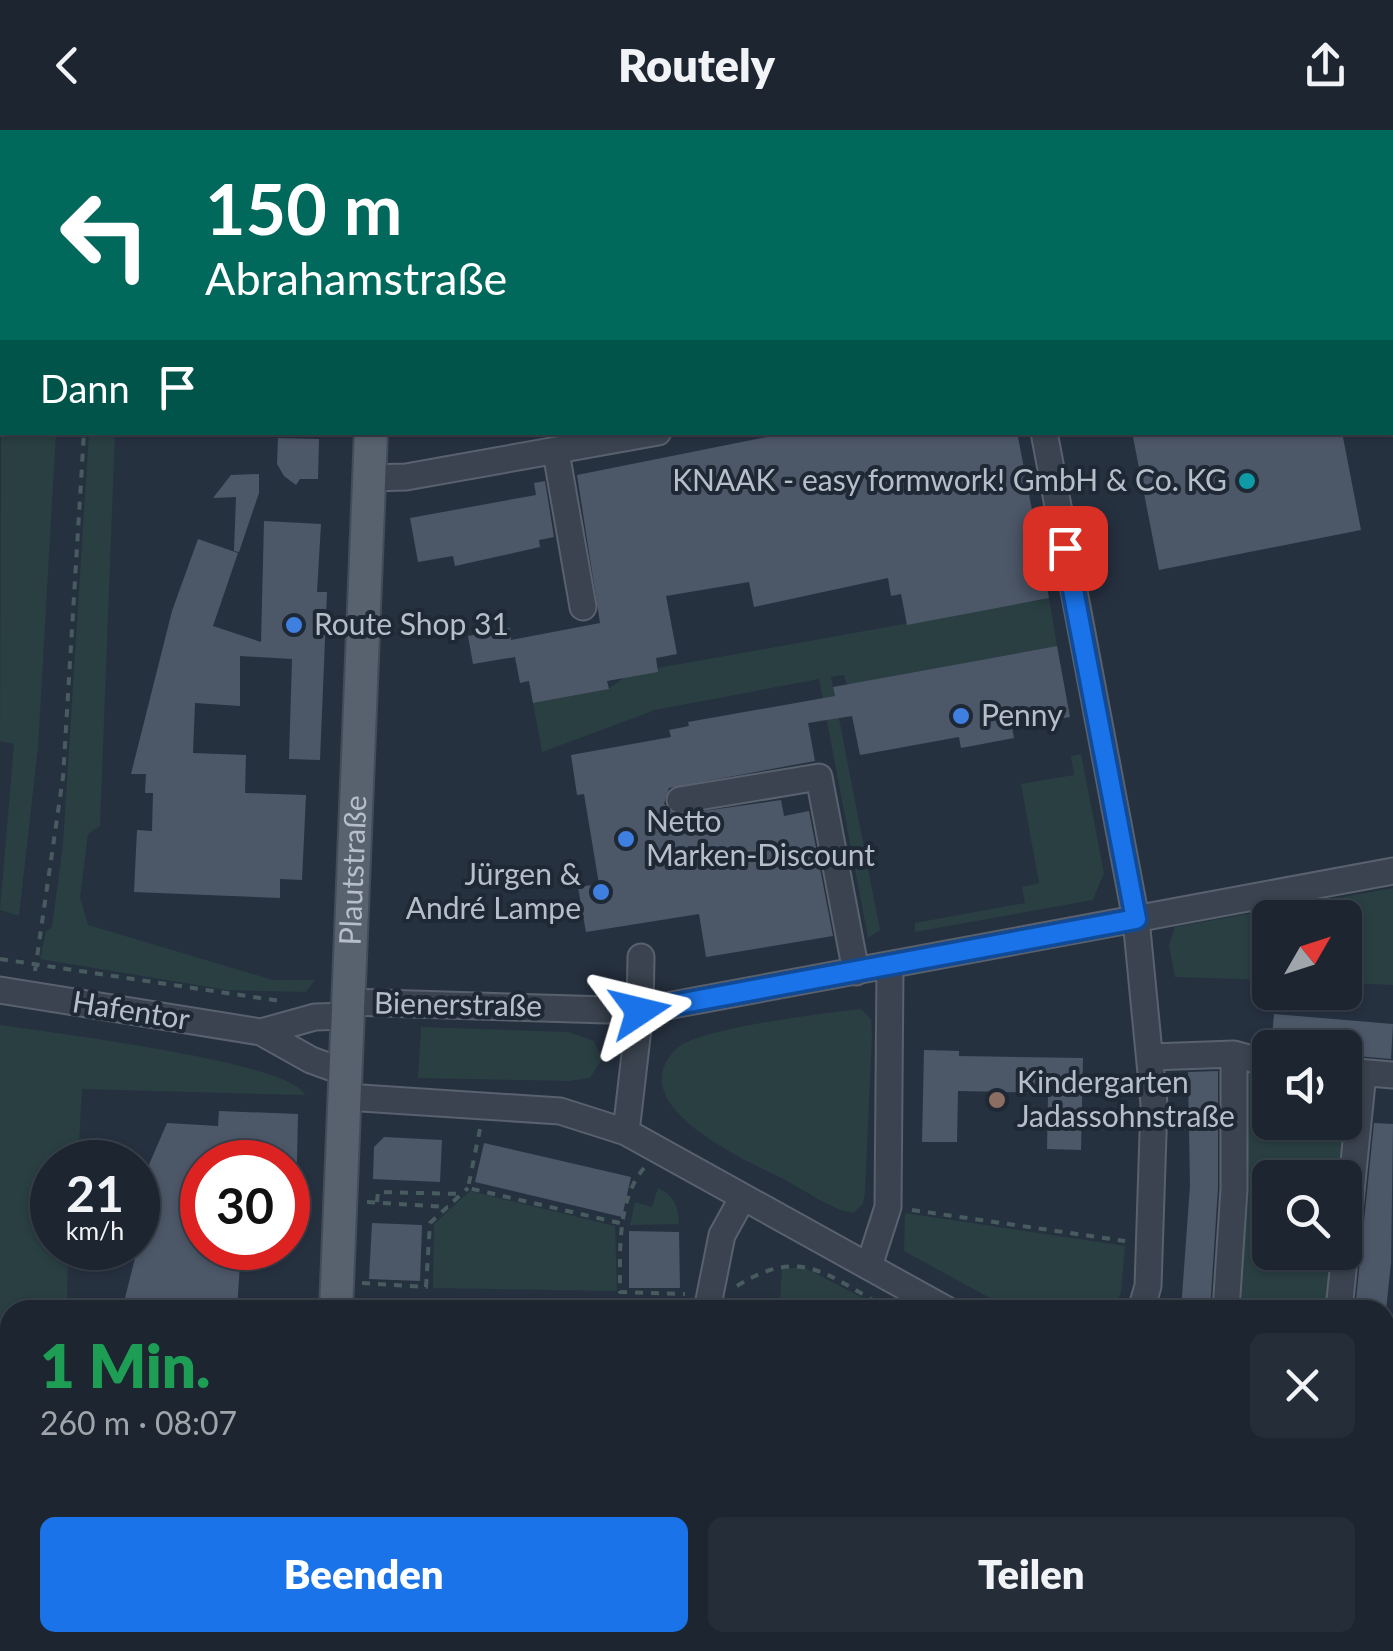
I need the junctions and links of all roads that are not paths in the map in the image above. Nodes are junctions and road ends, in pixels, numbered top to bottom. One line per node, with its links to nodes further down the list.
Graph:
1 (371, 435): 5 (main road, Plautstraße)
2 (1045, 435): 9 (street)
3 (608, 437): 4 (street)
4 (556, 452): 5 (street); 6 (street)
5 (369, 478): 14 (main road, Plautstraße)
6 (583, 607)
7 (680, 800): 12 (street)
8 (1393, 871): 9 (street, Bienerstraße)
9 (1136, 919): 11 (street, Bienerstraße); 18 (street)
10 (641, 956): 15 (street)
11 (890, 967): 12 (street, Bienerstraße); 26 (street)
12 (856, 972): 15 (street, Bienerstraße)
13 (0, 990): 16 (street, Hafentor)
14 (349, 1009): 15 (street, Bienerstraße); 16 (street, Hafentor); 22 (main road, Plautstraße)
15 (640, 1011): 23 (street)
16 (262, 1032): 22 (street, Hafentor)
17 (1234, 1054): 18 (street); 19 (street); 31 (street)
18 (1152, 1057): 30 (street)
19 (1252, 1059)
20 (1362, 1073): 21 (street)
21 (1393, 1075)
22 (347, 1085): 23 (street, Hafentor); 27 (main road, Plautstraße)
23 (626, 1132): 25 (street, Hafentor)
24 (1350, 1140): 32 (street)
25 (743, 1197): 26 (street, Hafentor); 28 (street)
26 (869, 1266): 29 (street, Hafentor)
27 (338, 1296)
28 (707, 1300)
29 (929, 1300)
30 (1143, 1300)
31 (1227, 1300)
32 (1340, 1300)

